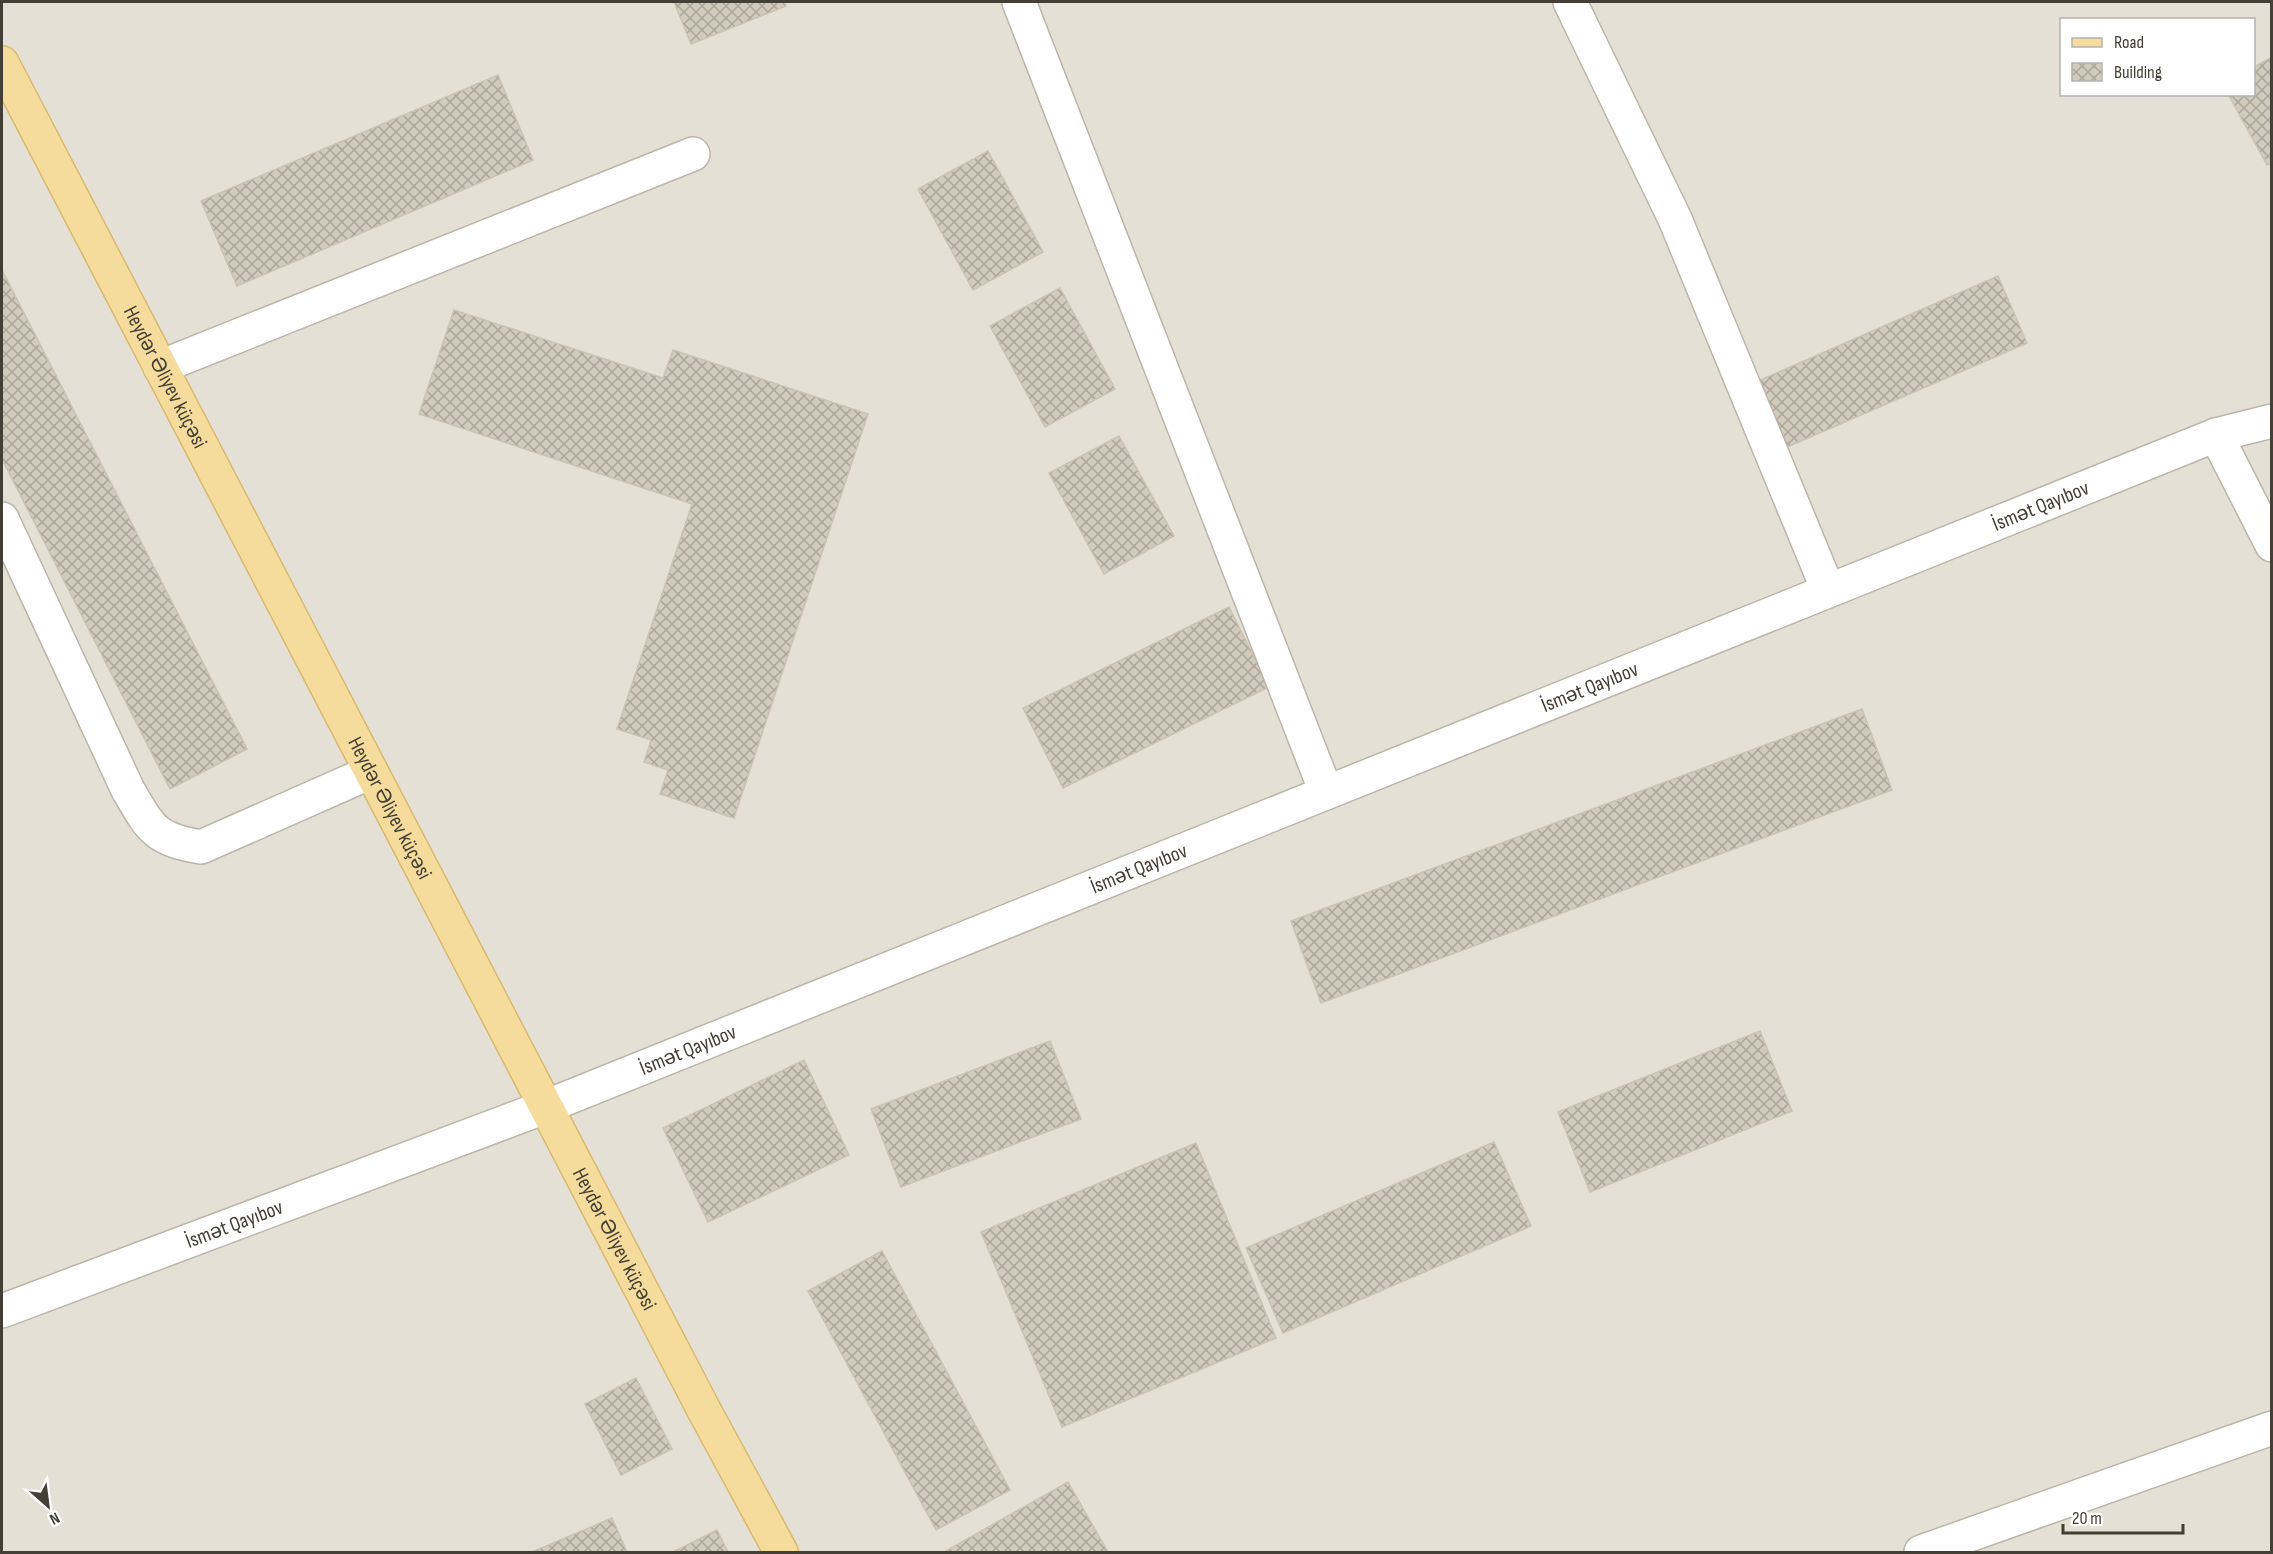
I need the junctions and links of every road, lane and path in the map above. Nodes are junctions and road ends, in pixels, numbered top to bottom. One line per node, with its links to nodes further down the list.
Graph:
1 (1019, 2): 12 (street)
2 (1573, 2): 10 (street)
3 (3, 68): 5 (main road, Heydər Əliyev küçəsi)
4 (693, 154): 5 (street)
5 (160, 367): 11 (main road, Heydər Əliyev küçəsi)
6 (2271, 421): 7 (street, İsmət Qayıbov)
7 (2216, 435): 9 (street); 10 (street, İsmət Qayıbov)
8 (2, 519): 11 (street)
9 (2271, 545)
10 (1828, 590): 12 (street, İsmət Qayıbov)
11 (371, 772): 13 (main road, Heydər Əliyev küçəsi)
12 (1326, 792): 13 (street, İsmət Qayıbov)
13 (545, 1107): 14 (street, İsmət Qayıbov); 16 (main road, Heydər Əliyev küçəsi)
14 (2, 1311)
15 (2271, 1428): 17 (street)
16 (781, 1552)
17 (1921, 1552)

